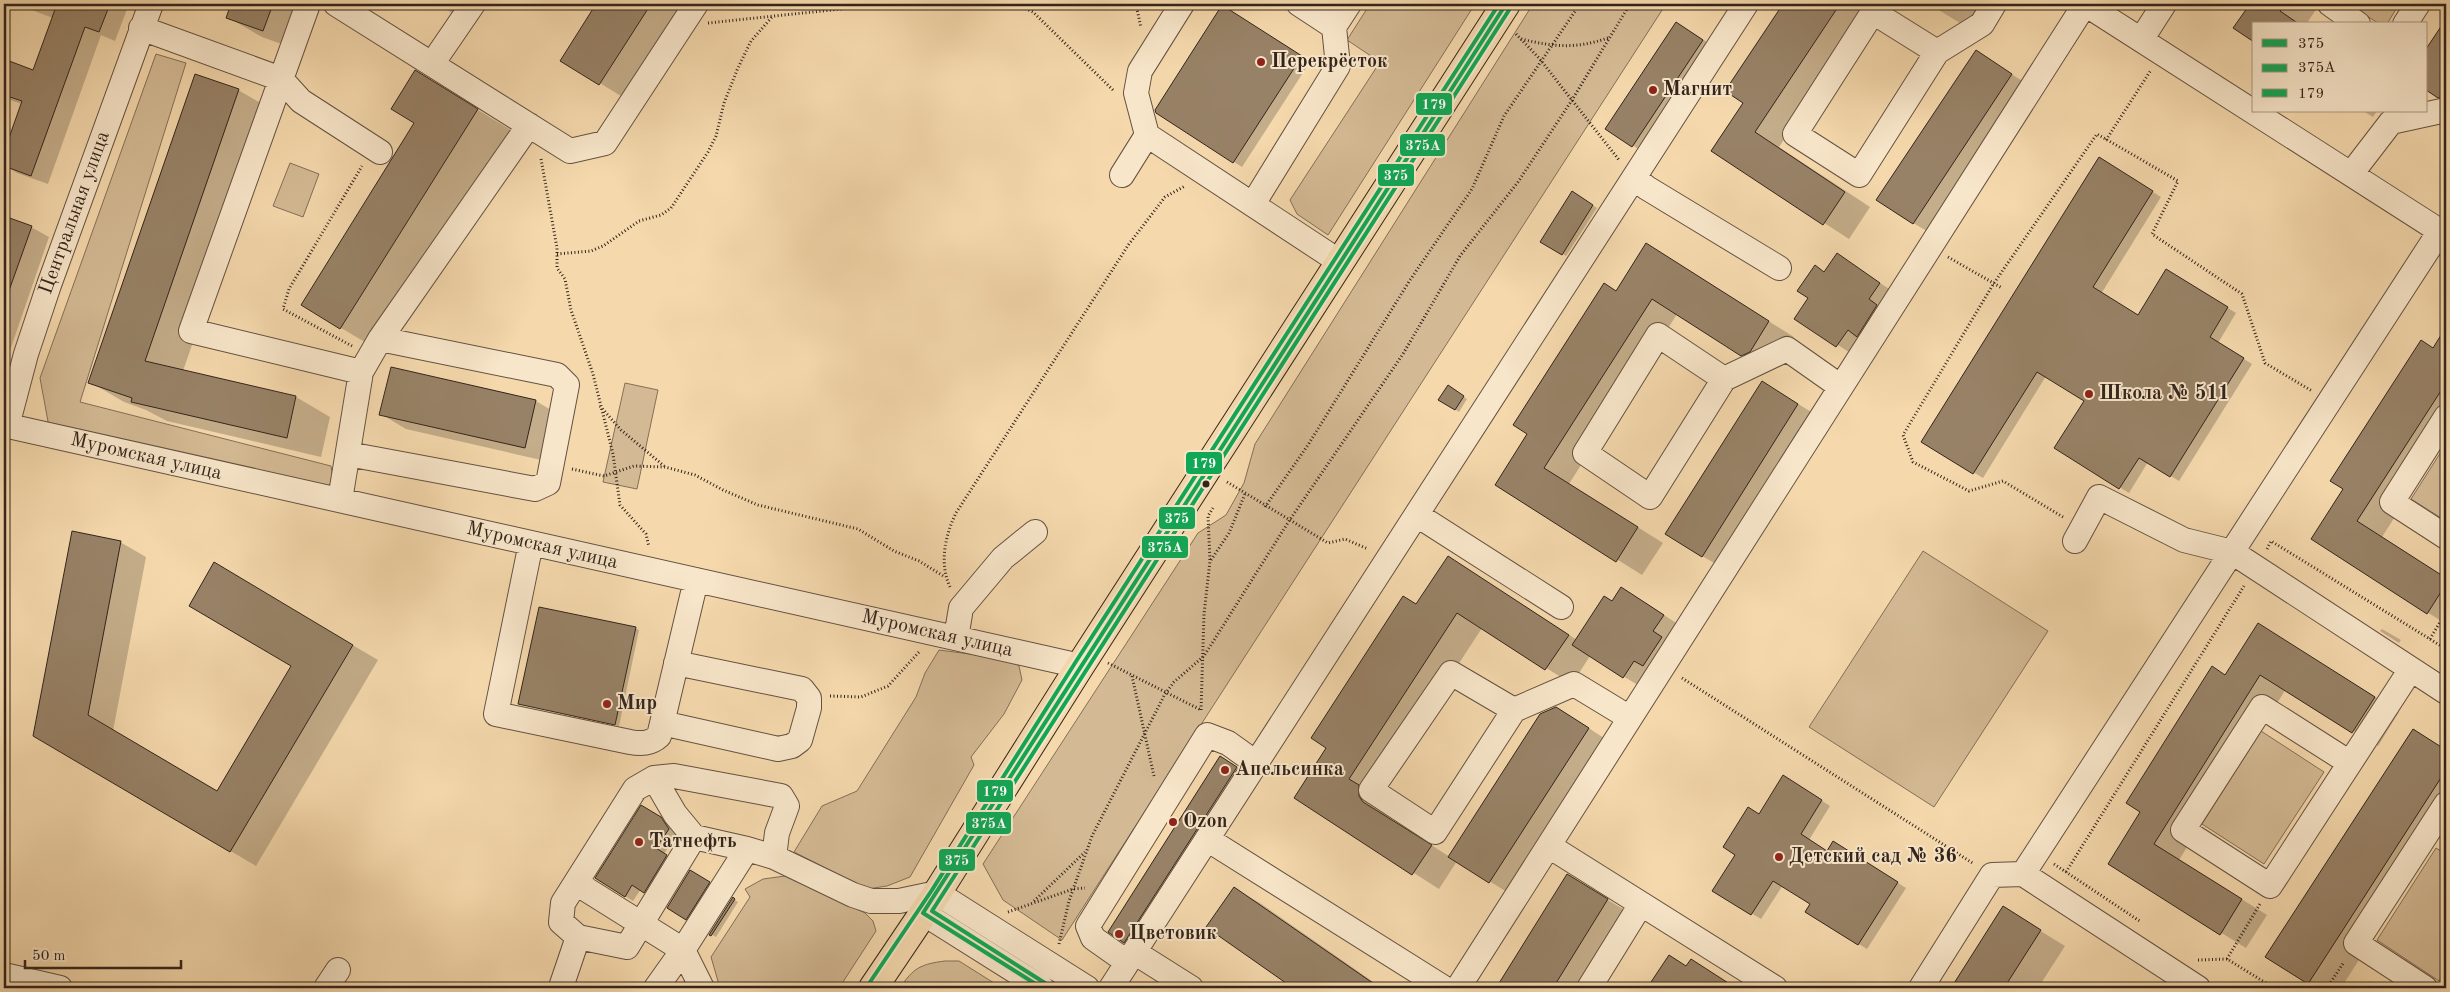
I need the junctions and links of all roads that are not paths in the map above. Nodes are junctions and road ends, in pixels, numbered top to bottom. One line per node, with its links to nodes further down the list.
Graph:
1 (151, 4): 19 (street, Центральная улица)
2 (308, 4): 23 (street)
3 (336, 4): 22 (street)
4 (473, 4): 22 (street)
5 (696, 4): 29 (street)
6 (1182, 4): 28 (street)
7 (1299, 4): 18 (street)
8 (1349, 4): 18 (street)
9 (1746, 4): 33 (street)
10 (1994, 4): 21 (street)
11 (2085, 4): 20 (street); 40 (street)
12 (2164, 4): 20 (street)
13 (2330, 4): 16 (street)
14 (2418, 4): 17 (street)
15 (1502, 10): 36 (main road)
16 (2355, 22)
17 (2406, 22)
18 (1334, 27): 34 (street)
19 (142, 28): 23 (street); 42 (street, Центральная улица)
20 (2141, 40): 25 (street)
21 (1937, 52): 21 (street)
22 (432, 64): 29 (street)
23 (281, 79): 30 (street); 38 (street)
24 (2446, 110): 27 (street)
25 (2252, 111)
26 (2254, 112): 31 (street)
27 (2391, 117): 31 (street)
28 (1143, 124): 32 (street); 34 (street)
29 (533, 128): 38 (street)
30 (377, 150)
31 (2351, 174): 35 (street)
32 (1122, 175)
33 (1634, 178): 37 (street); 45 (street)
34 (1253, 204): 36 (street)
35 (2443, 233): 50 (street)
36 (1340, 262): 55 (main road)
37 (1779, 268)
38 (370, 355): 43 (street); 43 (street)
39 (1724, 379): 39 (street); 40 (street)
40 (1841, 387): 59 (street)
41 (2446, 417): 48 (street)
42 (6, 425): 44 (street, Муромская улица)
43 (348, 454): 44 (street)
44 (340, 500): 49 (street, Муромская улица)
45 (1416, 514): 52 (street); 61 (street)
46 (1035, 532): 53 (street)
47 (2079, 534): 50 (street)
48 (2446, 536)
49 (531, 543): 51 (street, Муромская улица); 60 (street)
50 (2232, 552): 56 (street); 70 (street)
51 (696, 580): 53 (street, Муромская улица); 54 (street)
52 (1561, 607)
53 (956, 638): 55 (street, Муромская улица)
54 (676, 663): 60 (street); 60 (street)
55 (1080, 666): 72 (main road)
56 (2411, 669): 57 (street); 62 (street)
57 (2446, 692)
58 (1514, 710): 58 (street); 59 (street)
59 (1630, 718): 67 (street)
60 (662, 723)
61 (1256, 763): 66 (street); 77 (street)
62 (2350, 763): 62 (street)
63 (654, 778): 65 (street); 69 (street); 71 (street)
64 (2443, 817): 94 (street)
65 (694, 837): 68 (street); 74 (street)
66 (1207, 839): 77 (street); 88 (street)
67 (1548, 846): 73 (street); 89 (street)
68 (747, 849): 69 (street); 76 (street)
69 (774, 857): 72 (street)
70 (2023, 874): 92 (street); 93 (street)
71 (580, 878): 74 (street); 75 (street)
72 (930, 903): 83 (main road); 84 (street); 85 (street)
73 (1641, 904): 90 (street); 91 (street)
74 (640, 924): 75 (street); 76 (street)
75 (578, 937): 79 (street)
76 (683, 950): 81 (street); 82 (street)
77 (1131, 957): 86 (street); 87 (street)
78 (4, 975): 80 (street)
79 (561, 987)
80 (60, 988)
81 (656, 988)
82 (702, 988)
83 (873, 988)
84 (1042, 988)
85 (1087, 988)
86 (1110, 988)
87 (1190, 988)
88 (1444, 988)
89 (1458, 988)
90 (1589, 988)
91 (1775, 988)
92 (1921, 988)
93 (2198, 988)
94 (2425, 988)

